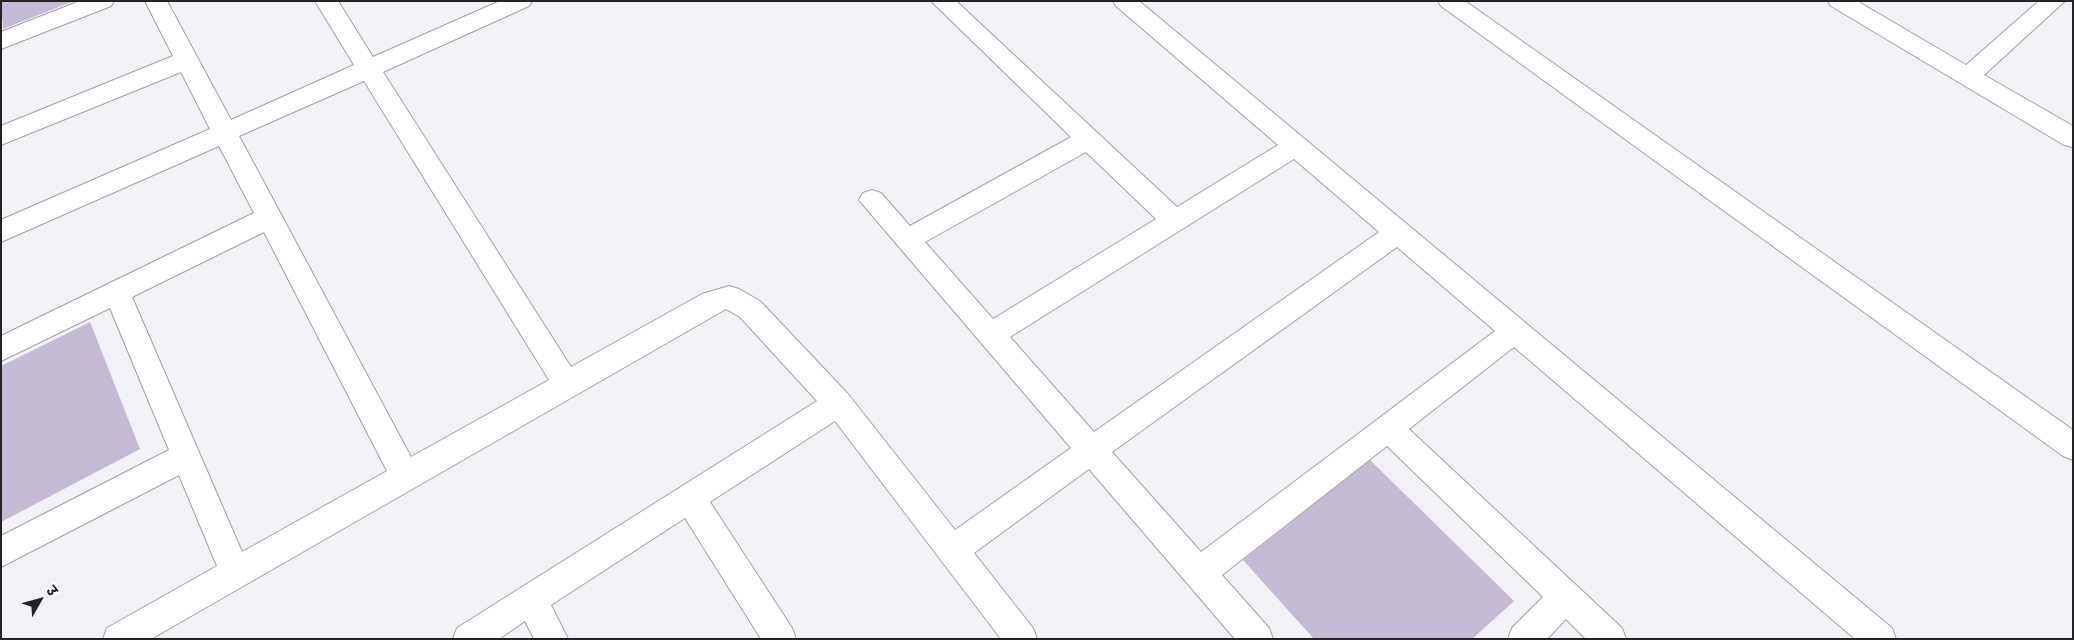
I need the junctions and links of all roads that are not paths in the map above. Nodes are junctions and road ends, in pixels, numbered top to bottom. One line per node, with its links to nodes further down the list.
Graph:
1 (103, 1): 10 (street)
2 (156, 1): 11 (street)
3 (326, 1): 12 (street)
4 (521, 1): 12 (street)
5 (942, 1): 17 (street)
6 (1124, 1): 18 (street)
7 (1449, 1): 32 (street)
8 (1839, 1): 13 (street)
9 (2054, 1): 13 (street)
10 (1, 41)
11 (187, 60): 14 (street); 15 (street)
12 (368, 69): 14 (street); 29 (street)
13 (1968, 76): 16 (street)
14 (225, 133): 20 (street); 22 (street)
15 (1, 136)
16 (2073, 138)
17 (1088, 139): 21 (street); 24 (street)
18 (1296, 146): 21 (street); 23 (street)
19 (872, 200): 24 (street)
20 (270, 217): 25 (street); 35 (street)
21 (1175, 221): 27 (street)
22 (1, 232)
23 (1398, 232): 26 (street); 33 (street)
24 (907, 240): 27 (street)
25 (117, 293): 28 (street); 34 (street)
26 (1515, 331): 31 (street); 43 (street)
27 (990, 335): 33 (street)
28 (1, 349)
29 (567, 385): 30 (street); 35 (street)
30 (838, 403): 36 (street); 37 (street)
31 (1388, 428): 40 (street); 41 (street)
32 (2073, 447)
33 (1092, 451): 37 (street); 40 (street)
34 (186, 456): 38 (street); 39 (street)
35 (406, 476): 39 (street)
36 (690, 498): 42 (street); 47 (street)
37 (952, 550): 48 (street)
38 (1, 552)
39 (235, 572): 44 (street)
40 (1199, 573): 49 (street)
41 (1566, 597): 50 (street); 51 (street)
42 (531, 599): 45 (street); 46 (street)
43 (1876, 637)
44 (119, 639)
45 (469, 639)
46 (552, 639)
47 (780, 639)
48 (1021, 639)
49 (1257, 639)
50 (1524, 639)
51 (1610, 639)

